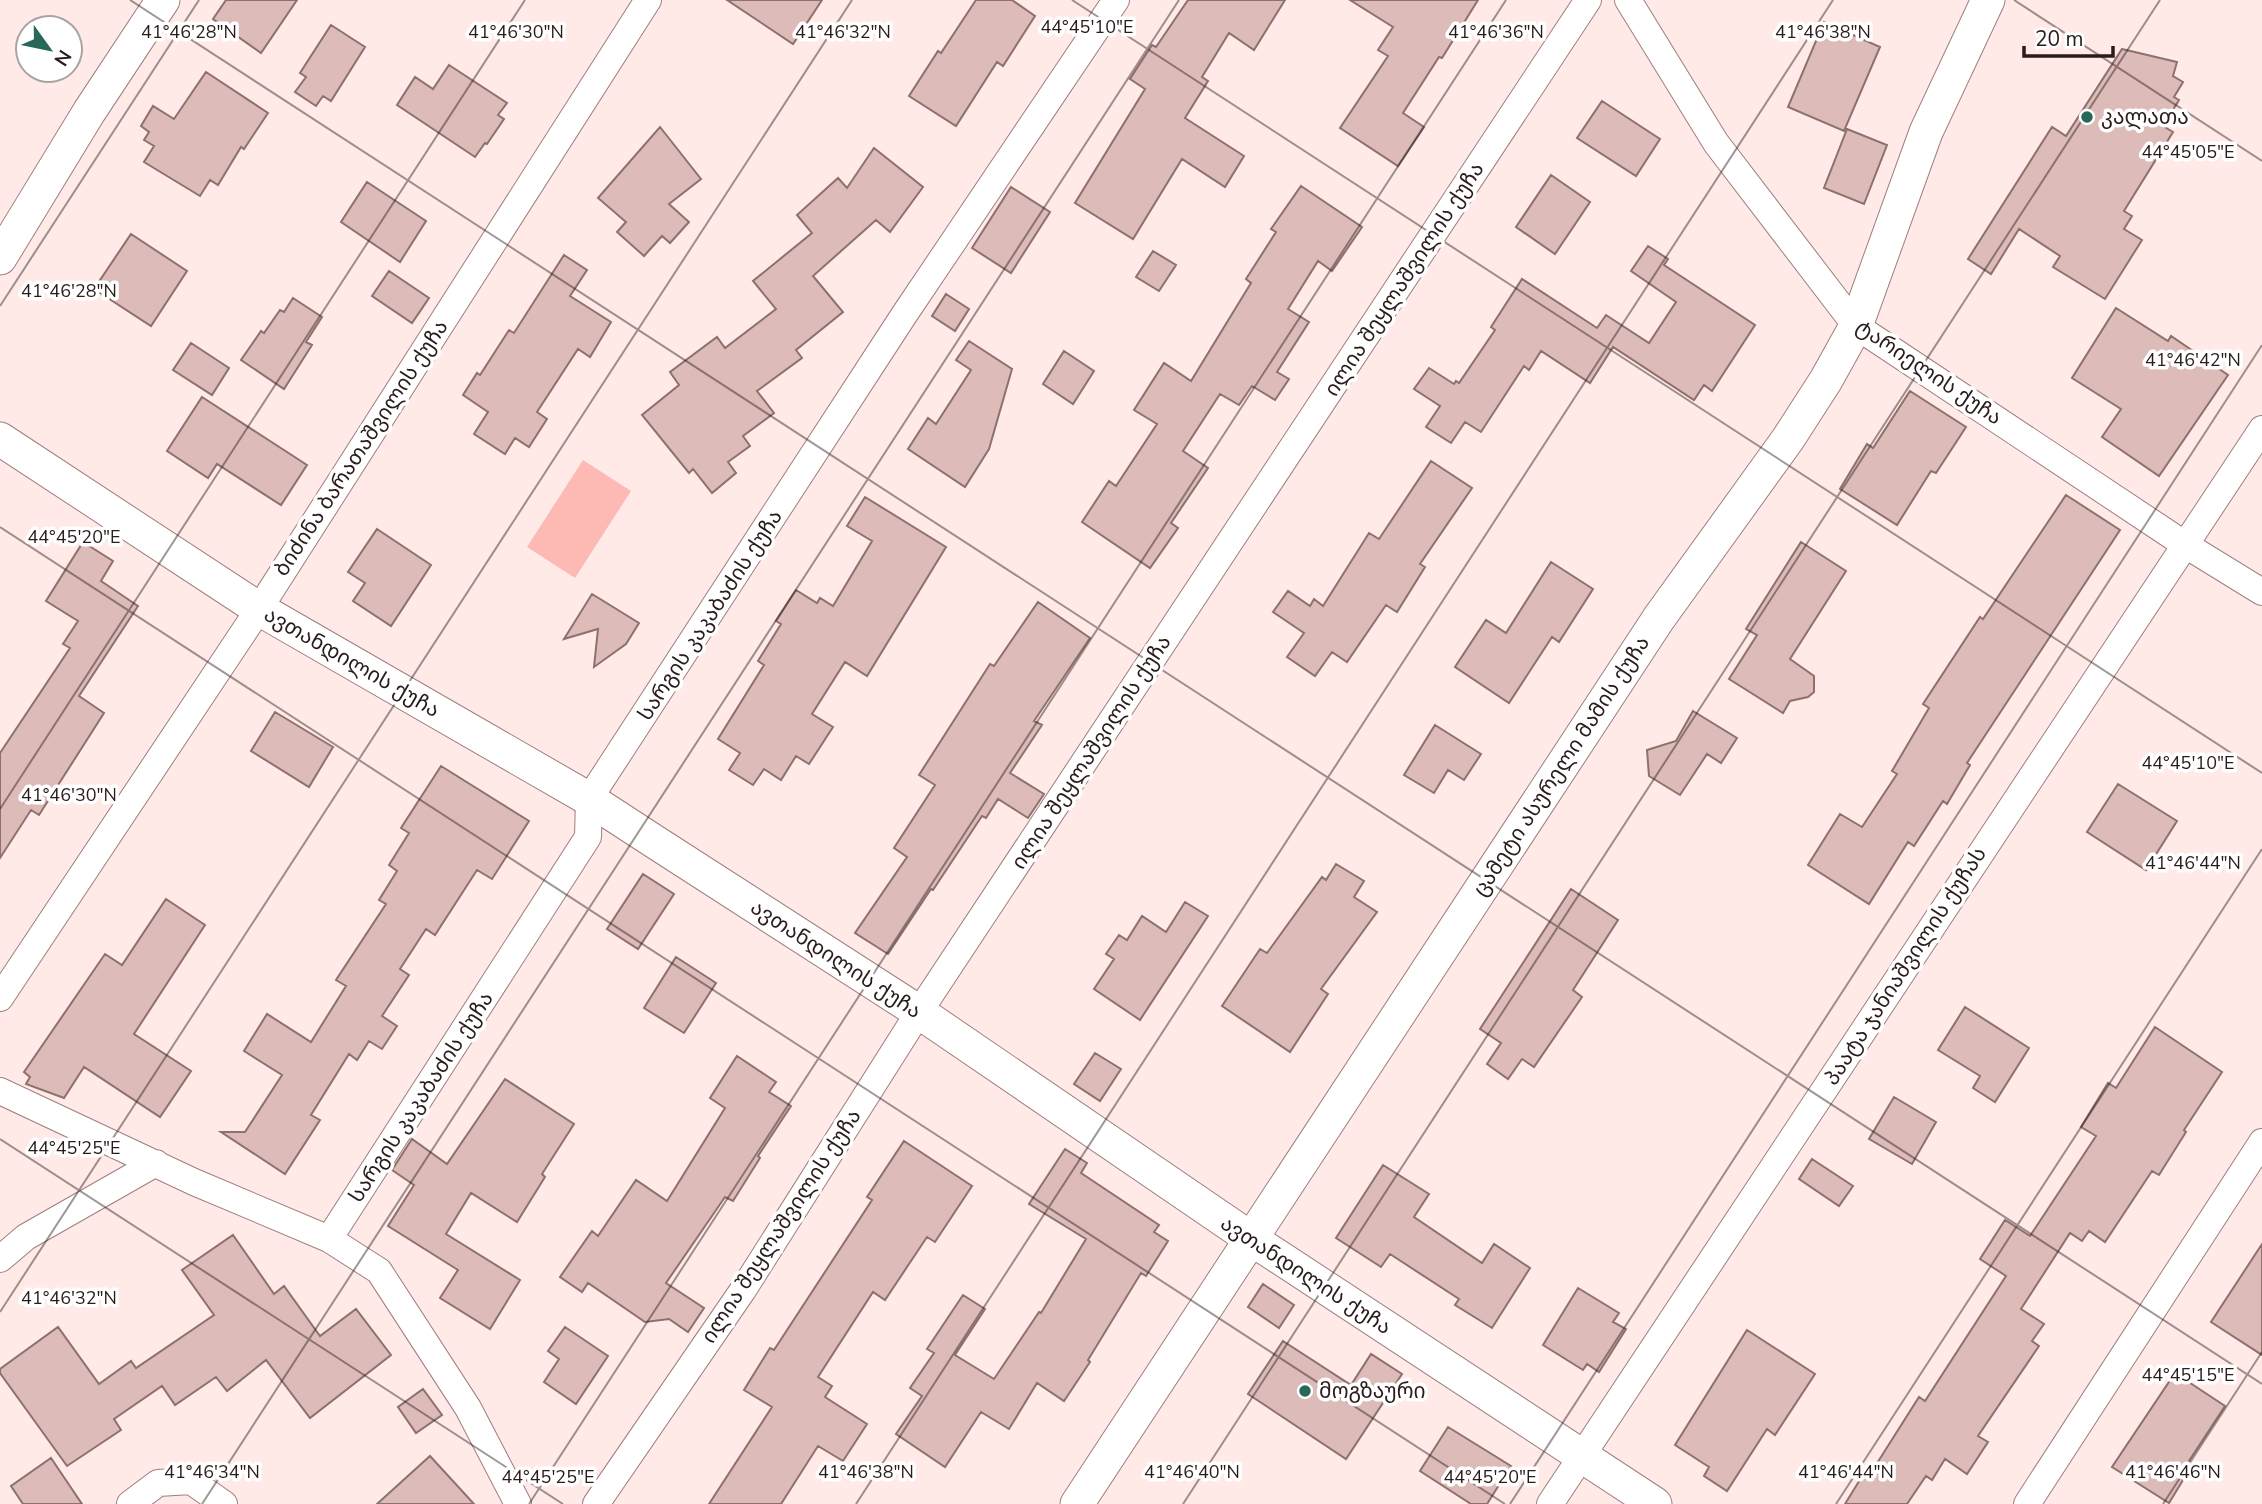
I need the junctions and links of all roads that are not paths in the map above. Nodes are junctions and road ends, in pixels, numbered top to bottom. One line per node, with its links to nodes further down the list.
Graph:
1 (163, 0): 7 (street)
2 (648, 0): 13 (street, ბიძინა ბარათაშვილის ქუჩა)
3 (1116, 0): 14 (street, სარგის კაკაბაძის ქუჩა)
4 (1588, 0): 16 (street, ილია შეყლაშვილის ქუჩა)
5 (1628, 0): 8 (street, ტარიელის ქუჩა)
6 (1988, 0): 8 (street, ცამეტი ასურელი მამის ქუჩა)
7 (0, 258)
8 (1856, 326): 11 (street, ტარიელის ქუჩა); 20 (street, ცამეტი ასურელი მამის ქუჩა)
9 (2262, 429): 11 (street, პაატა ჯანიაშვილის ქუჩას)
10 (0, 439): 13 (street, ავთანდილის ქუჩა)
11 (2184, 544): 12 (street, ტარიელის ქუჩა); 23 (street, პაატა ჯანიაშვილის ქუჩას)
12 (2262, 592)
13 (259, 609): 14 (street, ავთანდილის ქუჩა); 15 (street, ბიძინა ბარათაშვილის ქუჩა)
14 (589, 799): 16 (street, ავთანდილის ქუჩა); 21 (street, სარგის კაკაბაძის ქუჩა)
15 (0, 998)
16 (919, 1012): 20 (street, ავთანდილის ქუჩა); 27 (street, ილია შეყლაშვილის ქუჩა)
17 (0, 1091): 19 (street)
18 (2262, 1142): 31 (street)
19 (156, 1163): 21 (street); 22 (street)
20 (1250, 1238): 23 (street, ავთანდილის ქუჩა); 28 (street, ცამეტი ასურელი მამის ქუჩა)
21 (328, 1239): 26 (street)
22 (0, 1259)
23 (1581, 1456): 29 (street, პაატა ჯანიაშვილის ქუჩას); 30 (street, ავთანდილის ქუჩა)
24 (130, 1504): 25 (street)
25 (224, 1504)
26 (518, 1504)
27 (596, 1504)
28 (1077, 1504)
29 (1550, 1504)
30 (1655, 1504)
31 (2027, 1504)

